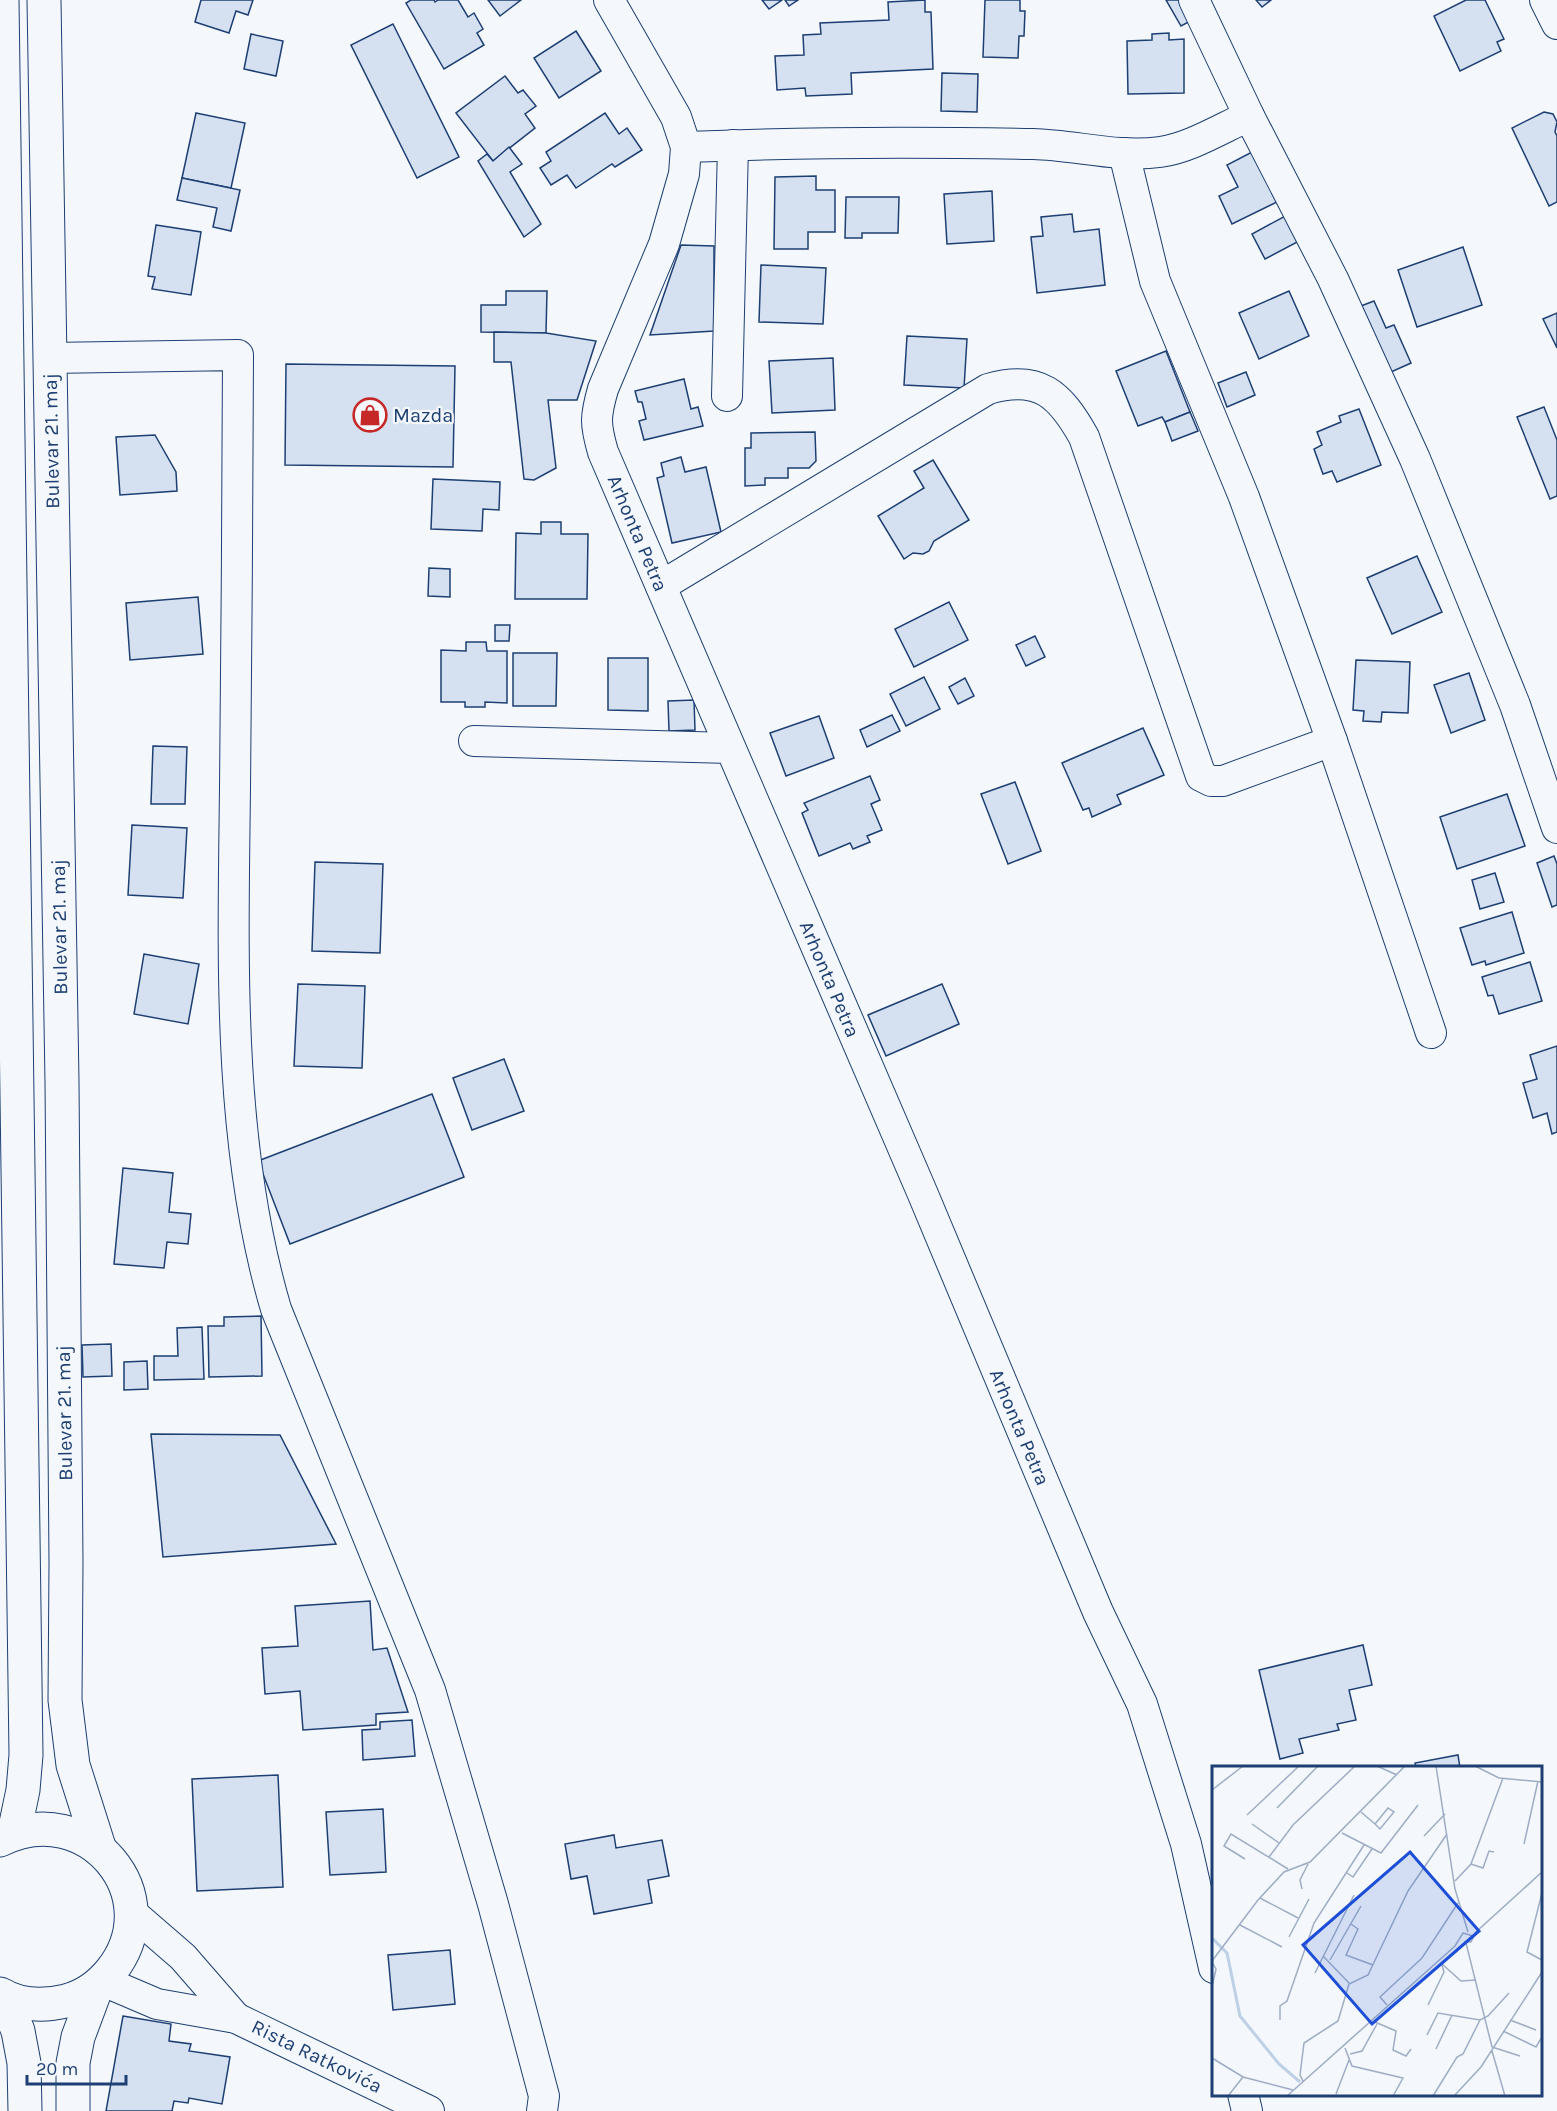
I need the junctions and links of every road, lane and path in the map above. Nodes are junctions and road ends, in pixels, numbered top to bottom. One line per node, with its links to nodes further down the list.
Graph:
1 (2, 0): 7 (main road, Bulevar 21. maj)
2 (44, 0): 12 (main road, Bulevar 21. maj)
3 (609, 0): 10 (street, Arhonta Petra)
4 (1194, 0): 8 (street)
5 (1545, 0): 6 (street)
6 (1557, 24)
7 (1, 55): 20 (main road, Bulevar 21. maj)
8 (1249, 116): 11 (street); 18 (street)
9 (733, 145): 10 (street); 11 (street); 13 (street)
10 (686, 147): 14 (street, Arhonta Petra)
11 (1124, 153): 16 (street)
12 (49, 358): 22 (main road, Bulevar 21. maj); 32 (street)
13 (727, 396)
14 (661, 586): 16 (street); 17 (street, Arhonta Petra)
15 (474, 741): 17 (street)
16 (1332, 741): 19 (street)
17 (730, 748): 24 (street, Arhonta Petra)
18 (1557, 828)
19 (1431, 1033)
20 (11, 1371): 21 (main road, Bulevar 21. maj)
21 (7, 1836): 22 (main road, Bulevar 21. maj)
22 (100, 1850): 23 (main road, Bulevar 21. maj)
23 (131, 1912): 25 (main road, Bulevar 21. maj); 27 (street, Rista Ratkovića)
24 (1212, 1959)
25 (100, 1984): 26 (main road, Bulevar 21. maj); 27 (street, Rista Ratkovića); 30 (main road, Bulevar 21. maj)
26 (2, 1995): 29 (main road, Bulevar 21. maj)
27 (236, 2018): 31 (street, Rista Ratkovića)
28 (1243, 2096): 33 (street)
29 (25, 2111)
30 (73, 2111)
31 (429, 2111)
32 (542, 2111)
33 (1247, 2111)

